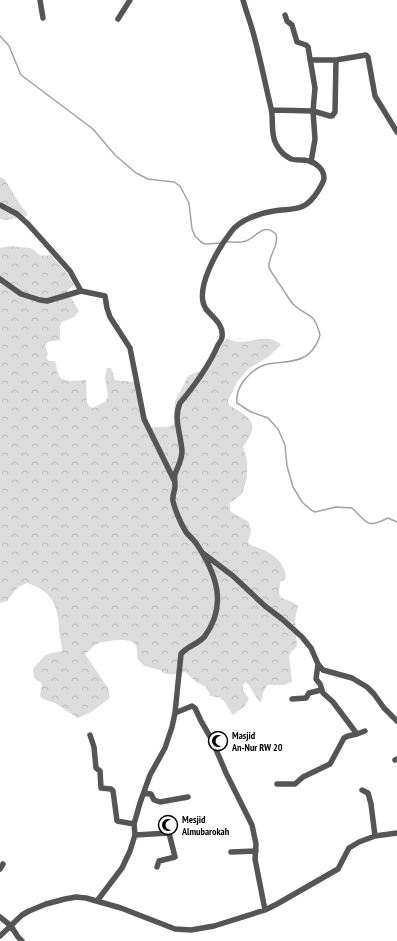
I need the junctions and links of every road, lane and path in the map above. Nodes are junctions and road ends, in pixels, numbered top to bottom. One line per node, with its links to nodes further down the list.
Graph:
1 (40, 0): 5 (street)
2 (130, 0): 6 (street)
3 (243, 0): 9 (street)
4 (285, 15): 7 (street)
5 (43, 18)
6 (118, 19)
7 (310, 60): 8 (street); 10 (street)
8 (336, 60): 10 (street); 11 (street)
9 (272, 110): 10 (street); 12 (street)
10 (313, 111): 12 (street)
11 (397, 132)
12 (311, 162): 16 (street)
13 (0, 205): 15 (street)
14 (0, 279): 15 (street)
15 (81, 292): 16 (street)
16 (175, 482): 17 (street)
17 (201, 552): 18 (street); 21 (street)
18 (318, 664): 19 (street); 22 (street)
19 (321, 690): 20 (street); 24 (street)
20 (292, 699)
21 (175, 713): 28 (street); 34 (street)
22 (397, 721)
23 (365, 731): 24 (street)
24 (357, 734): 26 (street)
25 (90, 735): 30 (street)
26 (277, 784)
27 (362, 790): 33 (street)
28 (144, 793): 29 (street); 30 (street)
29 (188, 798)
30 (134, 824): 32 (street)
31 (397, 833): 33 (street)
32 (134, 835): 36 (street); 37 (street)
33 (375, 836): 38 (street)
34 (256, 851): 35 (street); 38 (street)
35 (230, 852)
36 (157, 867)
37 (97, 901): 38 (street); 40 (street)
38 (265, 910)
39 (0, 917): 40 (street)
40 (11, 926): 41 (street); 42 (street)
41 (0, 936)
42 (22, 941)

